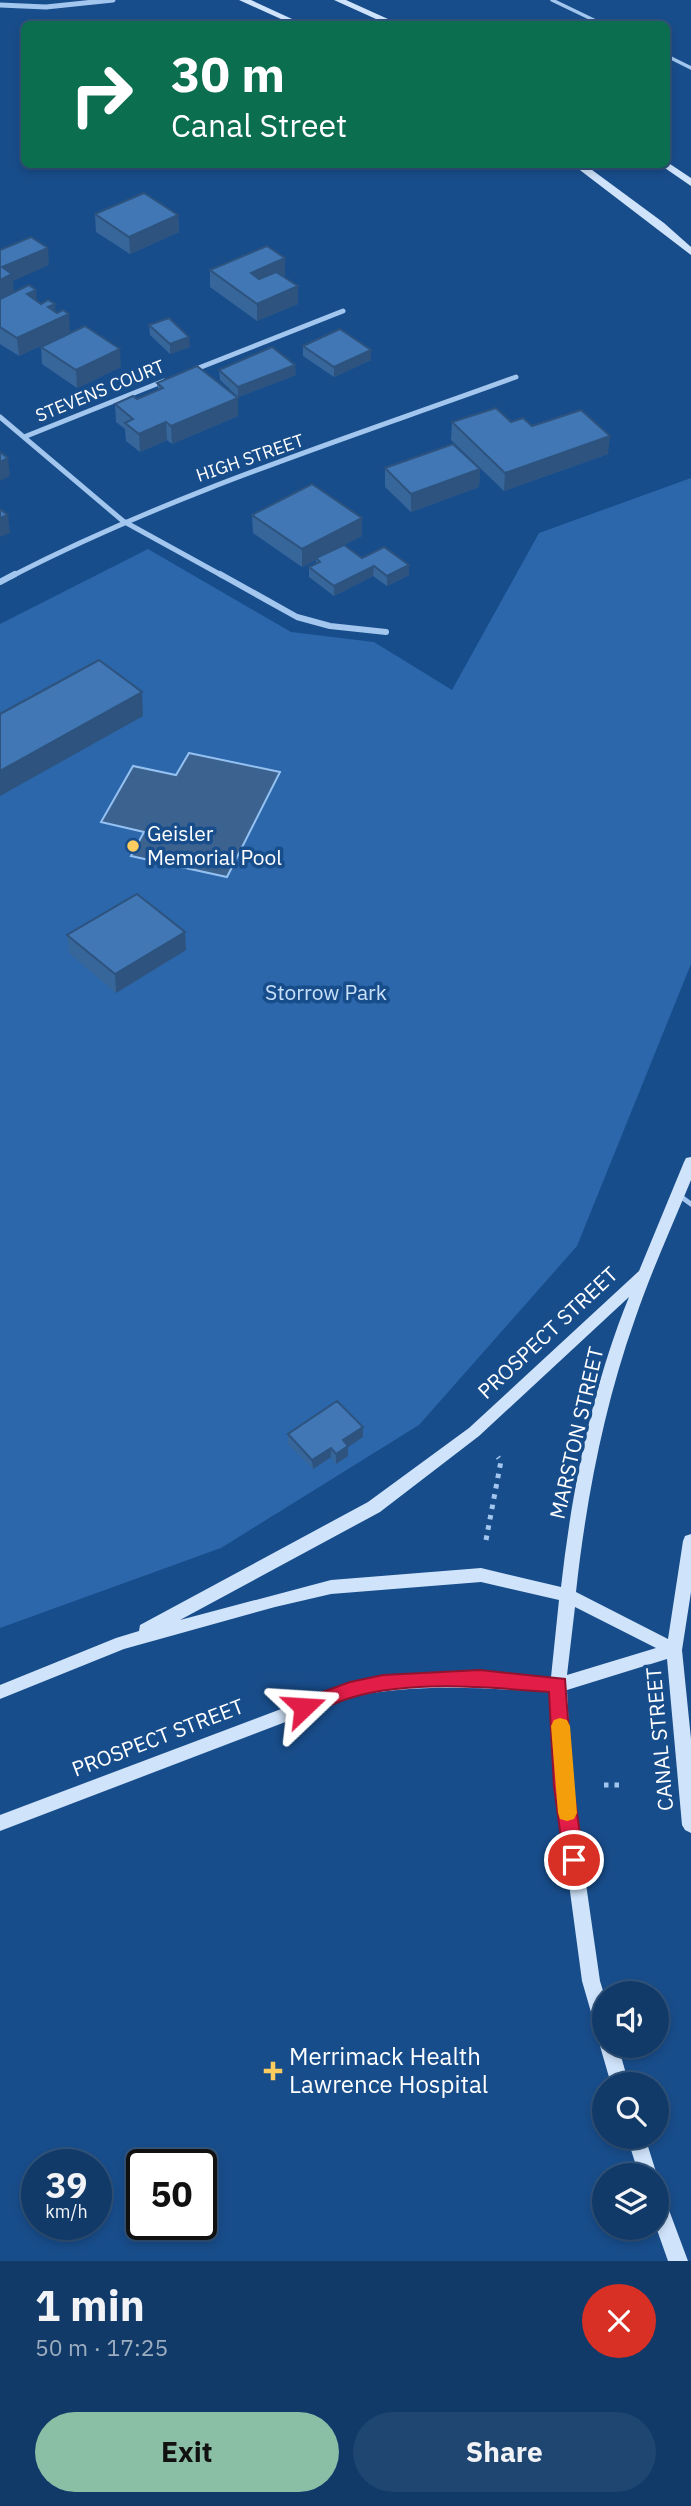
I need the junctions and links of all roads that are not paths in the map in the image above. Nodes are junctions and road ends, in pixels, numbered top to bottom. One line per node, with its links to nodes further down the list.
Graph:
1 (113, 0): 5 (street)
2 (243, 0): 6 (main road)
3 (338, 0): 7 (main road)
4 (552, 0): 8 (lane)
5 (0, 5)
6 (291, 21)
7 (387, 21)
8 (596, 21)
9 (670, 58): 10 (lane)
10 (691, 68)
11 (583, 168): 14 (main road)
12 (670, 168): 13 (main road)
13 (691, 183)
14 (691, 252)
15 (343, 311): 18 (street, STEVENS COURT)
16 (516, 377): 19 (street, HIGH STREET)
17 (0, 417): 18 (street)
18 (24, 436): 19 (street)
19 (123, 521): 20 (street, HIGH STREET); 21 (street)
20 (0, 582)
21 (386, 632)
22 (691, 1162): 23 (main road, MARSTON STREET)
23 (685, 1194): 24 (lane); 25 (main road, MARSTON STREET)
24 (691, 1204)
25 (645, 1273): 27 (main road, MARSTON STREET); 28 (main road, PROSPECT STREET)
26 (691, 1541): 29 (main road)
27 (567, 1595): 28 (main road, PROSPECT STREET); 29 (main road, PROSPECT STREET); 30 (main road, MARSTON STREET)
28 (122, 1643): 31 (main road, PROSPECT STREET)
29 (674, 1650): 30 (main road, PROSPECT STREET); 33 (main road, CANAL STREET)
30 (558, 1685): 32 (main road, PROSPECT STREET); 34 (main road)
31 (0, 1692)
32 (0, 1822)
33 (691, 1825)
34 (592, 1984)
35 (669, 2240): 36 (main road)
36 (678, 2261)

